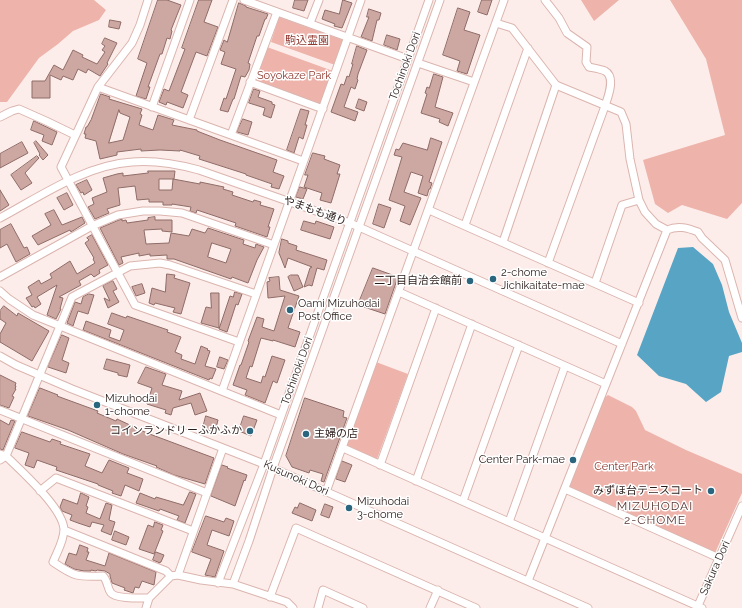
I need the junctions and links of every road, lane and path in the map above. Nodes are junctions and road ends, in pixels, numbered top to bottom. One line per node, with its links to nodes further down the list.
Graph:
1 (148, 0): 21 (street)
2 (190, 0): 23 (street)
3 (233, 0): 26 (street)
4 (244, 0): 11 (street)
5 (319, 0): 12 (street)
6 (361, 0): 14 (street)
7 (429, 0): 16 (street, Tochinoki Dori)
8 (440, 0): 17 (street, Tochinoki Dori)
9 (504, 0): 13 (street)
10 (548, 1): 22 (street)
11 (277, 12): 12 (street); 18 (street)
12 (310, 23): 14 (street)
13 (496, 23): 15 (street); 19 (street)
14 (348, 38): 16 (street); 24 (street)
15 (528, 48): 20 (street); 36 (street)
16 (408, 59): 35 (street, Tochinoki Dori)
17 (418, 63): 19 (street); 38 (street, Tochinoki Dori)
18 (250, 82): 24 (street); 28 (street)
19 (474, 82): 33 (street)
20 (556, 85): 22 (street); 40 (street)
21 (98, 87): 23 (street); 27 (street)
22 (605, 106): 31 (street); 43 (street)
23 (152, 107): 26 (street)
24 (323, 109): 29 (street)
25 (0, 118): 27 (street)
26 (189, 120): 28 (street)
27 (75, 135): 30 (street)
28 (231, 135): 29 (street)
29 (303, 161): 32 (street)
30 (68, 181): 32 (street, やまもも通り); 34 (street, やまもも通り); 37 (street)
31 (639, 200): 39 (street); 46 (street)
32 (289, 201): 35 (street, やまもも通り); 41 (street)
33 (429, 210): 36 (street); 42 (street)
34 (0, 218)
35 (350, 223): 38 (street, やまもも通り); 65 (street, Tochinoki Dori)
36 (465, 225): 40 (street)
37 (92, 226): 41 (street); 44 (street); 45 (street)
38 (359, 227): 42 (street, やまもも通り); 72 (street, Tochinoki Dori)
39 (667, 230): 50 (street); 51 (street)
40 (503, 242): 43 (street)
41 (274, 244): 49 (street)
42 (413, 251): 48 (street); 57 (street, やまもも通り)
43 (548, 263): 46 (street)
44 (117, 272): 49 (street); 55 (street); 56 (street)
45 (0, 277)
46 (595, 283): 50 (street)
47 (0, 291): 55 (street)
48 (399, 292): 52 (street); 68 (street)
49 (256, 294): 56 (street)
50 (639, 303): 57 (street)
51 (740, 305): 53 (street)
52 (436, 308): 54 (street); 71 (street)
53 (742, 318)
54 (472, 324): 58 (street); 73 (street)
55 (60, 326): 61 (street); 63 (street)
56 (239, 342): 63 (street)
57 (622, 344): 62 (street)
58 (519, 345): 60 (street); 78 (street)
59 (0, 356): 61 (street, Kusunoki Dori)
60 (565, 366): 62 (street); 80 (street)
61 (40, 375): 66 (street); 67 (street, Kusunoki Dori)
62 (606, 384): 74 (street)
63 (222, 391): 65 (street)
64 (0, 410): 66 (street)
65 (282, 415): 70 (street, Tochinoki Dori)
66 (21, 419): 69 (street); 77 (street)
67 (223, 448): 70 (street, Kusunoki Dori); 77 (street)
68 (343, 448): 71 (street); 76 (street)
69 (2, 457): 75 (street)
70 (264, 464): 72 (street, Kusunoki Dori); 87 (street, Tochinoki Dori)
71 (380, 465): 73 (street)
72 (273, 468): 76 (street, Kusunoki Dori); 88 (street, Tochinoki Dori)
73 (416, 481): 78 (street)
74 (565, 490): 83 (street); 84 (street)
75 (40, 491): 81 (street); 82 (street)
76 (326, 492): 86 (street, Kusunoki Dori)
77 (207, 493): 82 (street)
78 (463, 501): 80 (street)
79 (742, 506): 84 (street, Sakura Dori)
80 (509, 522): 83 (street)
81 (64, 530): 85 (street); 91 (street)
82 (193, 531): 85 (street)
83 (546, 538): 86 (street); 92 (street)
84 (719, 558): 92 (street, Sakura Dori)
85 (175, 576): 87 (street); 91 (street)
86 (528, 581): 99 (street, Kusunoki Dori)
87 (218, 583): 88 (street)
88 (233, 584): 90 (street)
89 (438, 590): 90 (street); 97 (street); 98 (street)
90 (270, 597): 94 (street)
91 (149, 598): 93 (street)
92 (699, 607)
93 (146, 608)
94 (294, 608)
95 (318, 608): 96 (street)
96 (363, 608)
97 (430, 608)
98 (474, 608)
99 (588, 608)

